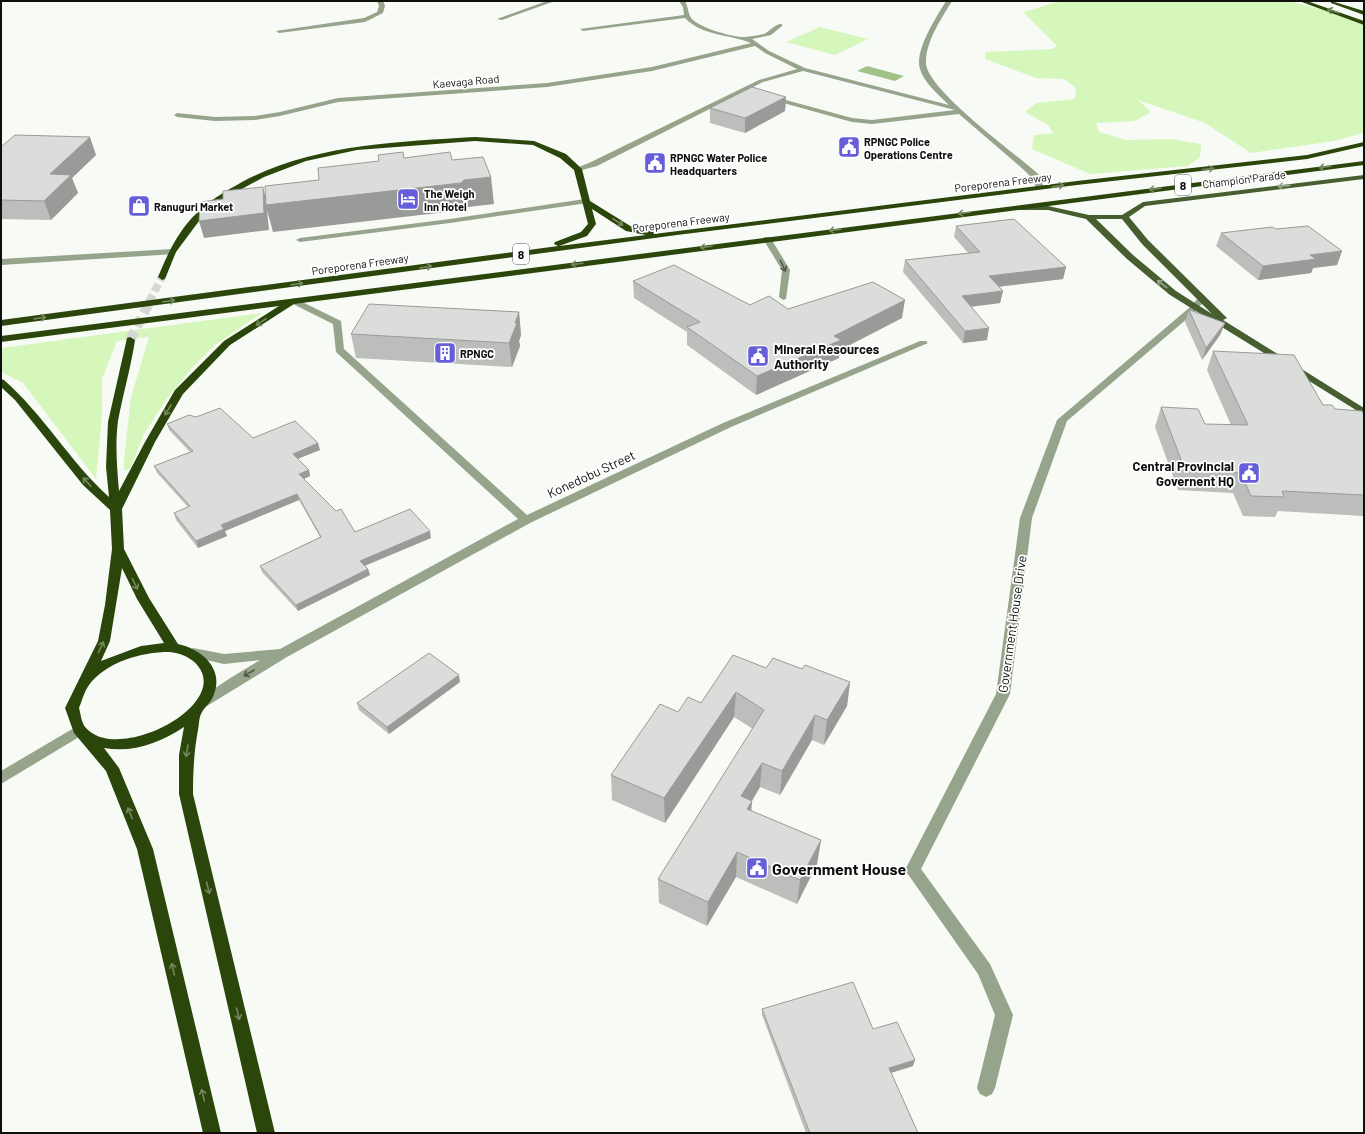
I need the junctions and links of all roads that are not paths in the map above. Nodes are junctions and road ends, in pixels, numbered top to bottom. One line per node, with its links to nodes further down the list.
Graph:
1 (380, 1): 13 (street)
2 (552, 1): 9 (street)
3 (682, 1): 8 (street)
4 (949, 1): 18 (street)
5 (1302, 1): 10 (highway, one-way to 5)
6 (1330, 1): 7 (highway)
7 (1364, 13)
8 (686, 16): 12 (street); 14 (street)
9 (500, 19)
10 (1364, 23)
11 (780, 25): 14 (street)
12 (583, 29)
13 (279, 31)
14 (746, 38): 15 (street)
15 (754, 44): 16 (street); 19 (street, Kaevaga Road)
16 (803, 69): 18 (street); 22 (street)
17 (764, 97): 18 (street)
18 (960, 110): 24 (street)
19 (177, 115)
20 (1364, 144): 24 (highway, Poreporena Freeway / 8, one-way to 20)
21 (1364, 162): 26 (highway, Poreporena Freeway / 8, one-way to 26)
22 (578, 169): 25 (highway); 32 (highway)
23 (1364, 176): 28 (main road, Champion Parade, one-way to 28)
24 (1040, 188): 29 (highway, Poreporena Freeway / 8)
25 (585, 201): 29 (highway, one-way to 29); 31 (street); 33 (highway)
26 (1003, 208): 27 (main road); 30 (highway, Poreporena Freeway / 8, one-way to 30)
27 (1090, 217): 28 (main road); 38 (main road, one-way to 27)
28 (1124, 217): 38 (main road)
29 (677, 233): 33 (highway, Poreporena Freeway / 8)
30 (767, 239): 36 (street, one-way to 36); 37 (highway, Poreporena Freeway / 8, one-way to 37)
31 (300, 240)
32 (172, 252): 34 (street); 35 (highway)
33 (500, 257): 39 (highway, Poreporena Freeway / 8, one-way to 33)
34 (1, 262)
35 (162, 277)
36 (783, 297)
37 (294, 300): 40 (highway, Poreporena Freeway / 8); 45 (highway, one-way to 45); 46 (street)
38 (1198, 303): 44 (main road); 55 (street, Government House Drive)
39 (1, 323)
40 (1, 339)
41 (130, 340): 45 (highway)
42 (923, 343): 46 (street, Konedobu Street)
43 (1, 382): 45 (highway, one-way to 43)
44 (1364, 412)
45 (116, 509): 47 (highway)
46 (526, 520): 50 (street, Konedobu Street)
47 (118, 549): 48 (highway, one-way to 48); 51 (highway, one-way to 47)
48 (174, 648): 49 (highway); 51 (highway)
49 (193, 653): 50 (street); 52 (highway)
50 (282, 654): 52 (street, Konedobu Street, one-way to 52)
51 (84, 682): 53 (highway)
52 (198, 708): 53 (highway); 57 (highway, one-way to 57)
53 (83, 733): 54 (street); 56 (highway, one-way to 53)
54 (1, 778)
55 (986, 1088)
56 (212, 1133)
57 (266, 1133)

